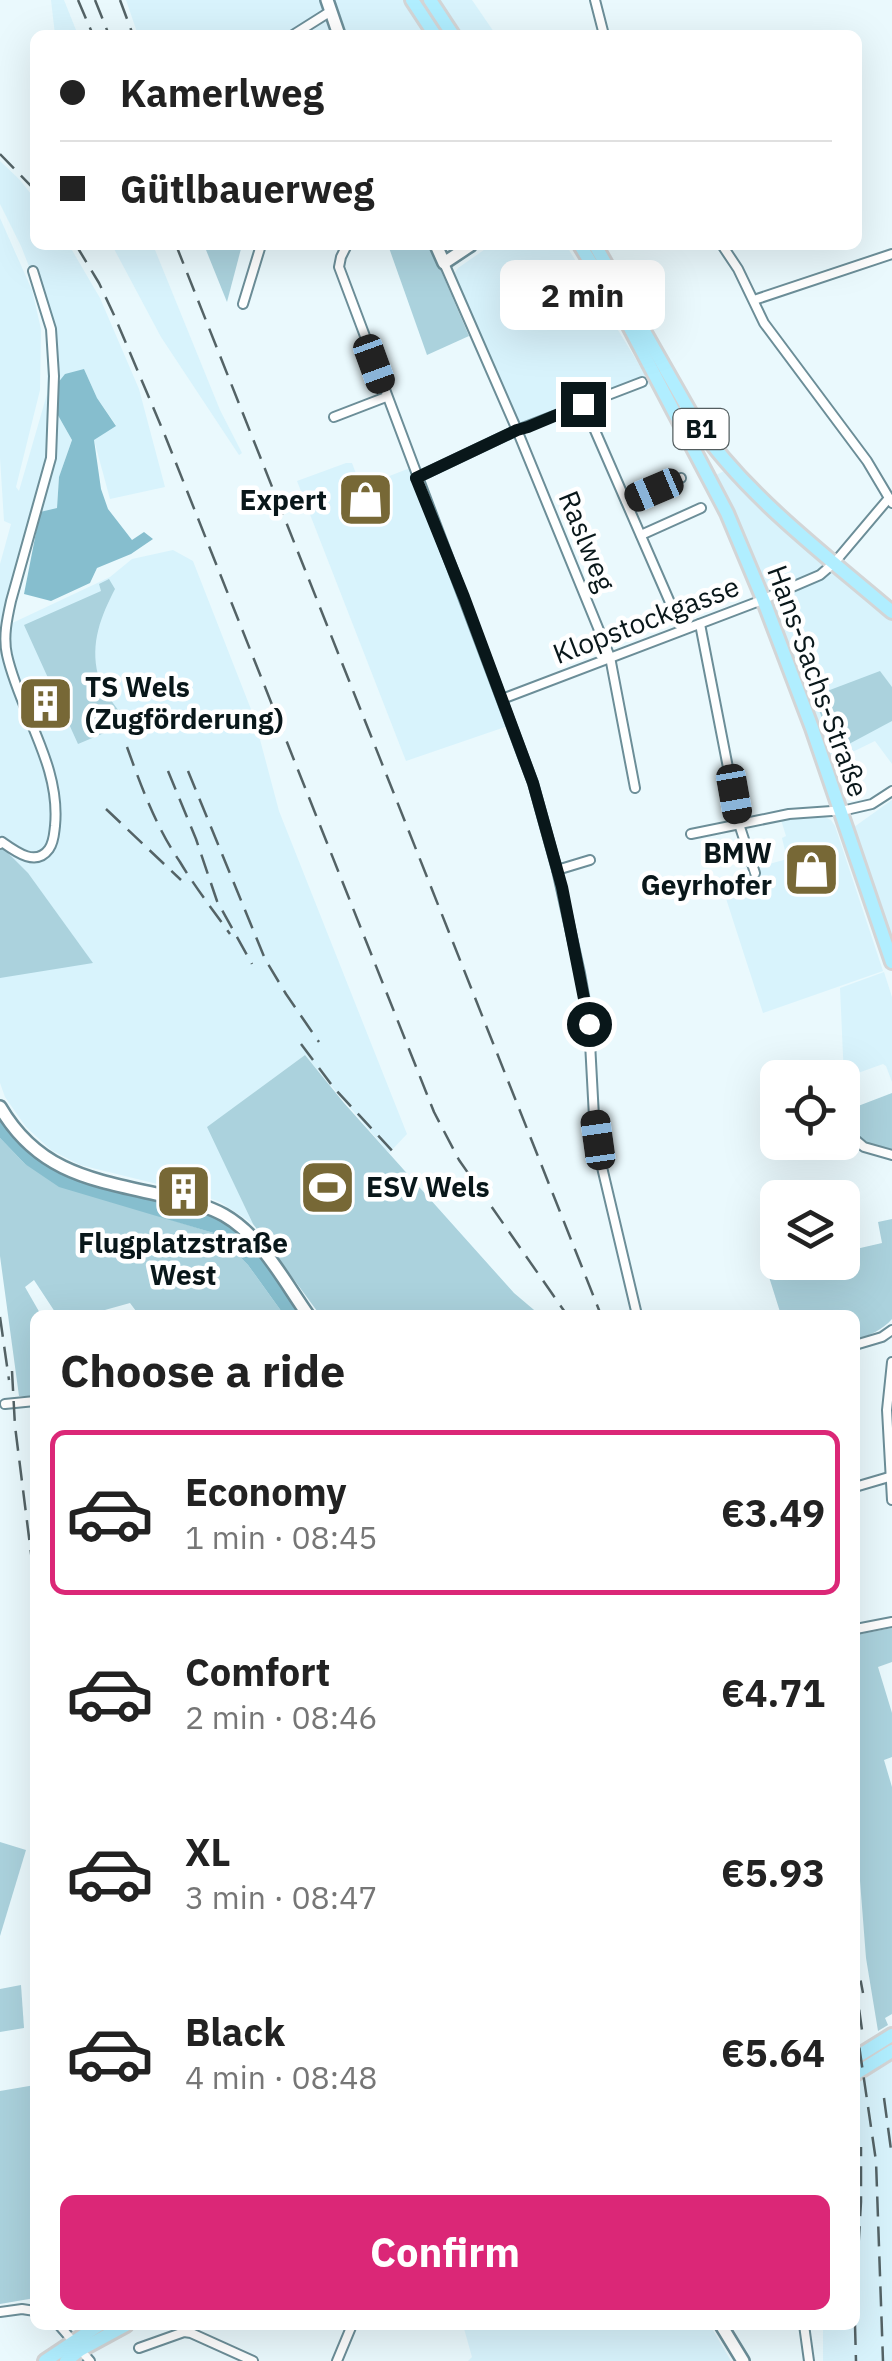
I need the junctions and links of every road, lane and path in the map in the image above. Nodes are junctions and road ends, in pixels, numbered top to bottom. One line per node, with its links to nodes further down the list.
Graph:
1 (412, 0): 7 (main road)
2 (430, 0): 8 (main road)
3 (595, 0): 9 (street)
4 (329, 6): 5 (street); 6 (street)
5 (299, 30)
6 (337, 30)
7 (432, 30)
8 (450, 30)
9 (603, 30)
10 (260, 250): 21 (street)
11 (345, 250): 23 (street)
12 (438, 250): 18 (street)
13 (465, 250): 18 (street)
14 (583, 250): 34 (main road, Hans-Sachs-Straße / B1)
15 (598, 250): 33 (main road, B1)
16 (725, 250): 20 (street)
17 (892, 254): 20 (street)
18 (444, 264): 26 (street, Raslweg)
19 (33, 270): 45 (street)
20 (754, 300): 29 (street)
21 (244, 304)
22 (642, 382): 24 (street)
23 (386, 397): 25 (street); 27 (street)
24 (583, 404): 26 (street); 30 (street)
25 (334, 418)
26 (517, 430): 27 (street); 38 (street, Raslweg)
27 (416, 478): 39 (street)
28 (682, 478): 30 (street)
29 (891, 500): 33 (street, Klopstockgasse)
30 (626, 501): 32 (street)
31 (701, 508): 32 (street)
32 (641, 535): 37 (street)
33 (835, 562): 34 (street, Klopstockgasse); 35 (main road, B1)
34 (763, 599): 36 (street, Klopstockgasse); 42 (main road, Hans-Sachs-Straße)
35 (892, 612)
36 (700, 624): 37 (street, Klopstockgasse); 43 (street)
37 (682, 630): 38 (street, Klopstockgasse)
38 (610, 657): 39 (street, Klopstockgasse); 40 (street, Raslweg)
39 (502, 699): 47 (street)
40 (635, 788)
41 (892, 791): 42 (street)
42 (840, 811): 43 (street); 49 (main road, Hans-Sachs-Straße)
43 (739, 824): 44 (street); 48 (street)
44 (692, 834)
45 (0, 844)
46 (590, 860): 47 (street)
47 (558, 870): 54 (street)
48 (755, 874)
49 (892, 962)
50 (0, 1108): 53 (street)
51 (860, 1143): 52 (street)
52 (892, 1155)
53 (305, 1310)
54 (637, 1310)
55 (892, 1332): 56 (street)
56 (860, 1344)
57 (892, 1362): 60 (street)
58 (30, 1402): 59 (street)
59 (5, 1404)
60 (890, 1477): 61 (street); 62 (street)
61 (860, 1486)
62 (891, 1488): 63 (street)
63 (892, 1500)
64 (892, 1622): 65 (street)
65 (860, 1627)
66 (892, 2035): 68 (main road)
67 (892, 2051): 69 (main road)
68 (860, 2055)
69 (860, 2071)
70 (30, 2310): 71 (street)
71 (0, 2312)
72 (63, 2330): 78 (street)
73 (93, 2330): 78 (main road)
74 (114, 2330): 78 (main road)
75 (350, 2330): 84 (street)
76 (724, 2330): 85 (street)
77 (805, 2330): 86 (street)
78 (76, 2345): 80 (main road); 81 (main road); 82 (street)
79 (139, 2348): 83 (street)
80 (45, 2361)
81 (66, 2361)
82 (90, 2361)
83 (253, 2361)
84 (337, 2361)
85 (743, 2361)
86 (809, 2361)

